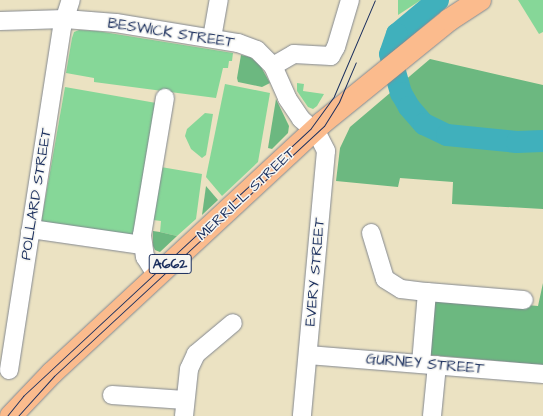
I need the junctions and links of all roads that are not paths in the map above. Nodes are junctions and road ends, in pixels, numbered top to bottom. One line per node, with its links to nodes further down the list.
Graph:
1 (70, 0): 5 (street, POLLARD STREET)
2 (219, 0): 7 (street)
3 (350, 0): 8 (street)
4 (480, 0): 10 (main road, MERRILL STREET / A662)
5 (65, 19): 6 (street, BESWICK STREET); 7 (street, BESWICK STREET); 11 (street, POLLARD STREET)
6 (0, 21)
7 (212, 38): 8 (street, BESWICK STREET)
8 (273, 66): 10 (street, BESWICK STREET)
9 (164, 98): 13 (street)
10 (314, 130): 14 (main road, MERRILL STREET / A662); 18 (street, EVERY STREET)
11 (30, 232): 13 (street); 20 (street, POLLARD STREET)
12 (371, 233): 15 (street)
13 (142, 245): 14 (street)
14 (157, 276): 26 (main road, MERRILL STREET / A662)
15 (427, 292): 16 (street); 19 (street)
16 (524, 300)
17 (233, 324): 23 (street)
18 (308, 355): 19 (street, GURNEY STREET); 27 (street, EVERY STREET)
19 (429, 365): 21 (street, GURNEY STREET); 28 (street)
20 (9, 370)
21 (543, 374)
22 (112, 395): 23 (street)
23 (184, 408)
24 (0, 414): 25 (street)
25 (7, 416)
26 (11, 416)
27 (302, 416)
28 (432, 416)

